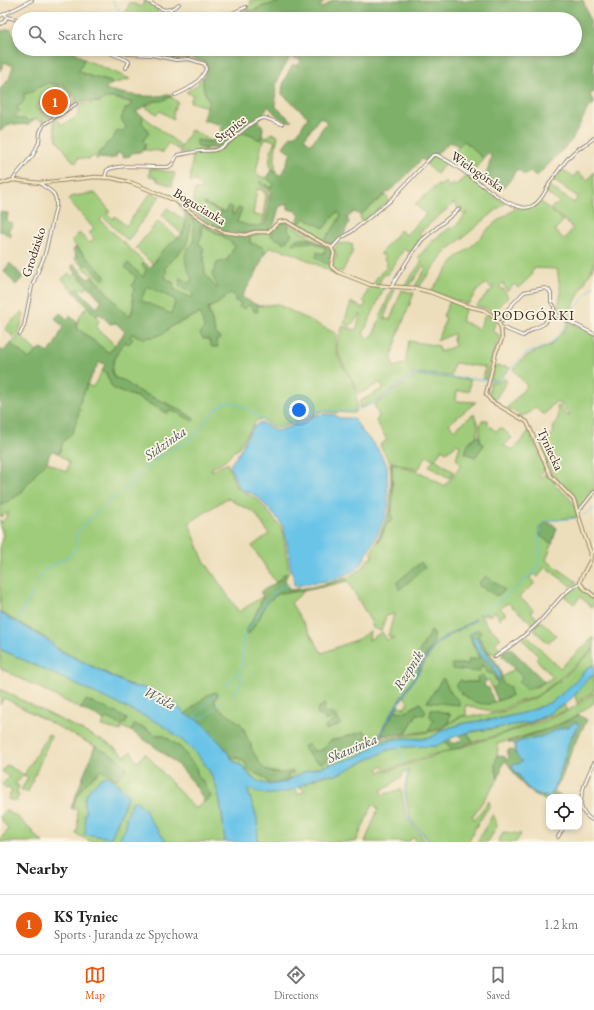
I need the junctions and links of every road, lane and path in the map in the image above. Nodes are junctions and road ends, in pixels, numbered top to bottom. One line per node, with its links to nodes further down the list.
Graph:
1 (32, 0): 7 (street)
2 (146, 0): 5 (street)
3 (179, 4): 5 (street)
4 (246, 7): 6 (street)
5 (170, 10)
6 (233, 12)
7 (5, 14): 8 (street); 9 (street)
8 (0, 16)
9 (7, 17): 10 (street); 11 (street)
10 (12, 18)
11 (0, 24)
12 (117, 56): 14 (street)
13 (152, 56): 15 (street)
14 (126, 68)
15 (175, 96)
16 (76, 104): 20 (street)
17 (282, 124): 19 (street, Stępice)
18 (594, 138): 24 (street, Wielogórska)
19 (105, 177): 21 (street, Bogucianka); 24 (street, Bogucianka)
20 (14, 180): 21 (street, Bogucianka); 22 (street, Bogucianka)
21 (40, 183): 29 (street, Grodzisko)
22 (0, 184)
23 (458, 209): 25 (street)
24 (332, 248): 25 (street)
25 (391, 287): 27 (street, Tyniecka)
26 (554, 314): 27 (street); 28 (street); 30 (street)
27 (499, 322): 28 (street, Tyniecka)
28 (501, 327): 32 (street, Tyniecka)
29 (20, 334)
30 (594, 334)
31 (594, 492): 32 (street)
32 (579, 515): 33 (street, Tyniecka)
33 (580, 583): 34 (street); 35 (street)
34 (594, 596)
35 (494, 657)
36 (594, 763): 37 (street)
37 (582, 794)
38 (582, 810): 39 (street)
39 (594, 821)
40 (562, 830): 41 (street)
41 (558, 837)

